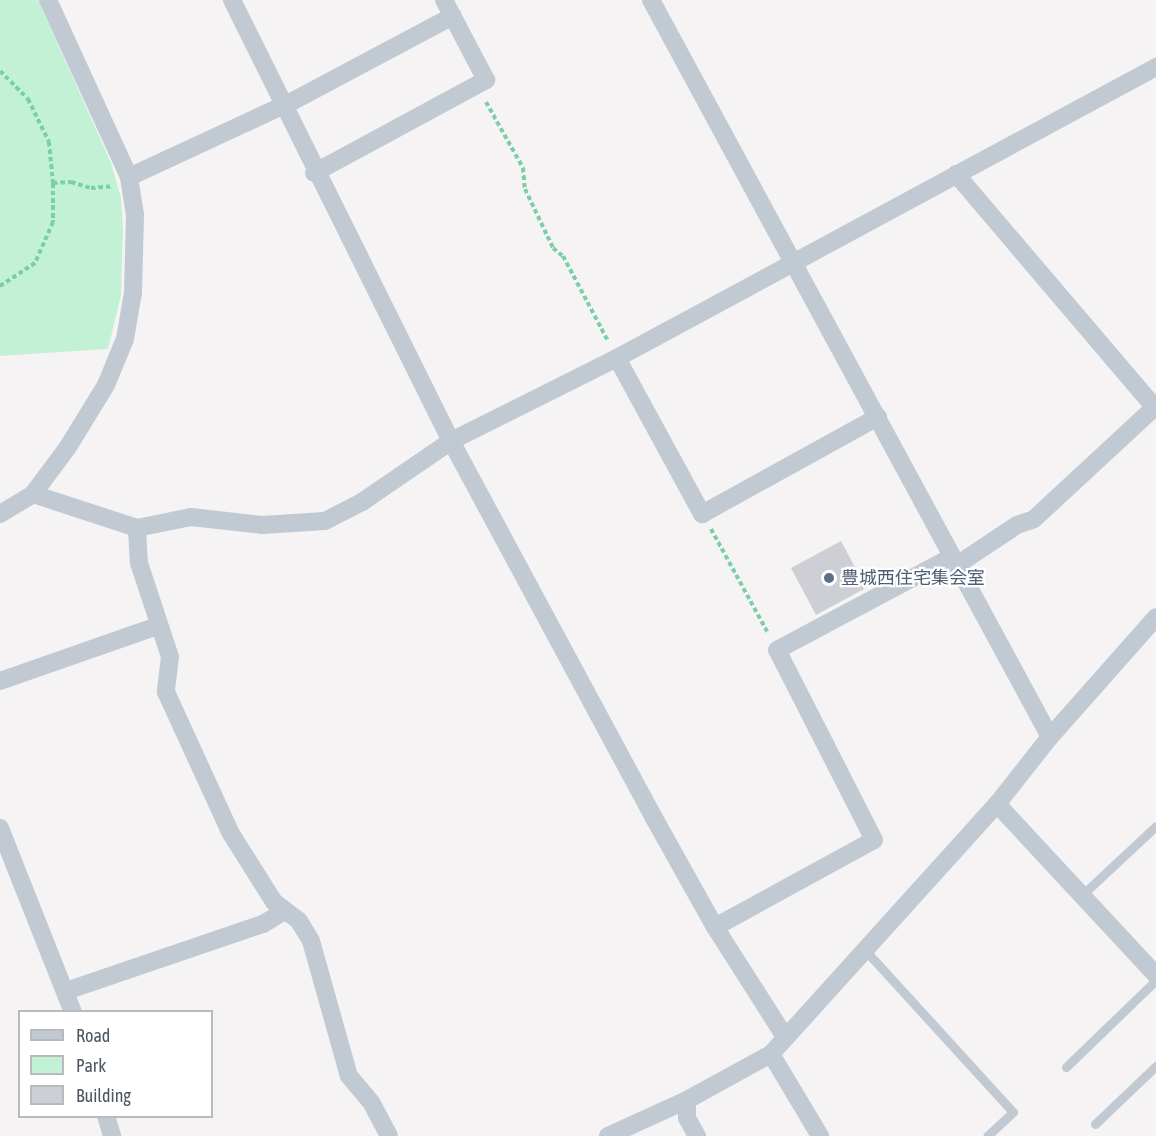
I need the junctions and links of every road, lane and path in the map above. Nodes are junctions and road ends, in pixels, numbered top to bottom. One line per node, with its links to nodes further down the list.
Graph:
1 (48, 0): 11 (street)
2 (232, 0): 8 (street)
3 (651, 0): 13 (street)
4 (448, 8): 7 (street); 8 (street)
5 (1156, 67): 10 (street)
6 (0, 71): 12 (path)
7 (477, 85): 9 (street); 15 (path)
8 (280, 104): 9 (street); 11 (street)
9 (314, 173): 18 (street)
10 (956, 174): 13 (street); 16 (street)
11 (130, 181): 12 (path); 19 (street)
12 (53, 183): 14 (path)
13 (792, 261): 15 (street); 17 (street)
14 (0, 286)
15 (617, 358): 18 (street); 21 (street)
16 (1155, 408): 23 (street)
17 (878, 417): 21 (street); 23 (street)
18 (451, 441): 22 (street); 34 (street)
19 (33, 494): 20 (street); 22 (street)
20 (0, 514)
21 (702, 514): 26 (path)
22 (137, 528): 25 (street)
23 (954, 561): 26 (street); 28 (street)
24 (1156, 617): 28 (street)
25 (157, 626): 27 (street); 33 (street)
26 (777, 650): 34 (street)
27 (0, 681)
28 (1050, 736): 29 (street)
29 (997, 804): 32 (street); 35 (street)
30 (1156, 826): 32 (lane)
31 (0, 828): 38 (street)
32 (1082, 895): 36 (street)
33 (283, 912): 38 (street); 48 (street)
34 (715, 927): 40 (street)
35 (865, 950): 40 (street); 52 (lane)
36 (1156, 975)
37 (1156, 980): 43 (lane)
38 (66, 991): 39 (street)
39 (73, 1010)
40 (785, 1037): 41 (street)
41 (771, 1054): 44 (street); 51 (street)
42 (1156, 1066): 46 (lane)
43 (1066, 1067)
44 (687, 1100): 49 (street); 50 (street)
45 (107, 1118): 47 (street)
46 (1095, 1124)
47 (112, 1136)
48 (389, 1136)
49 (608, 1136)
50 (697, 1136)
51 (820, 1136)
52 (987, 1136)

